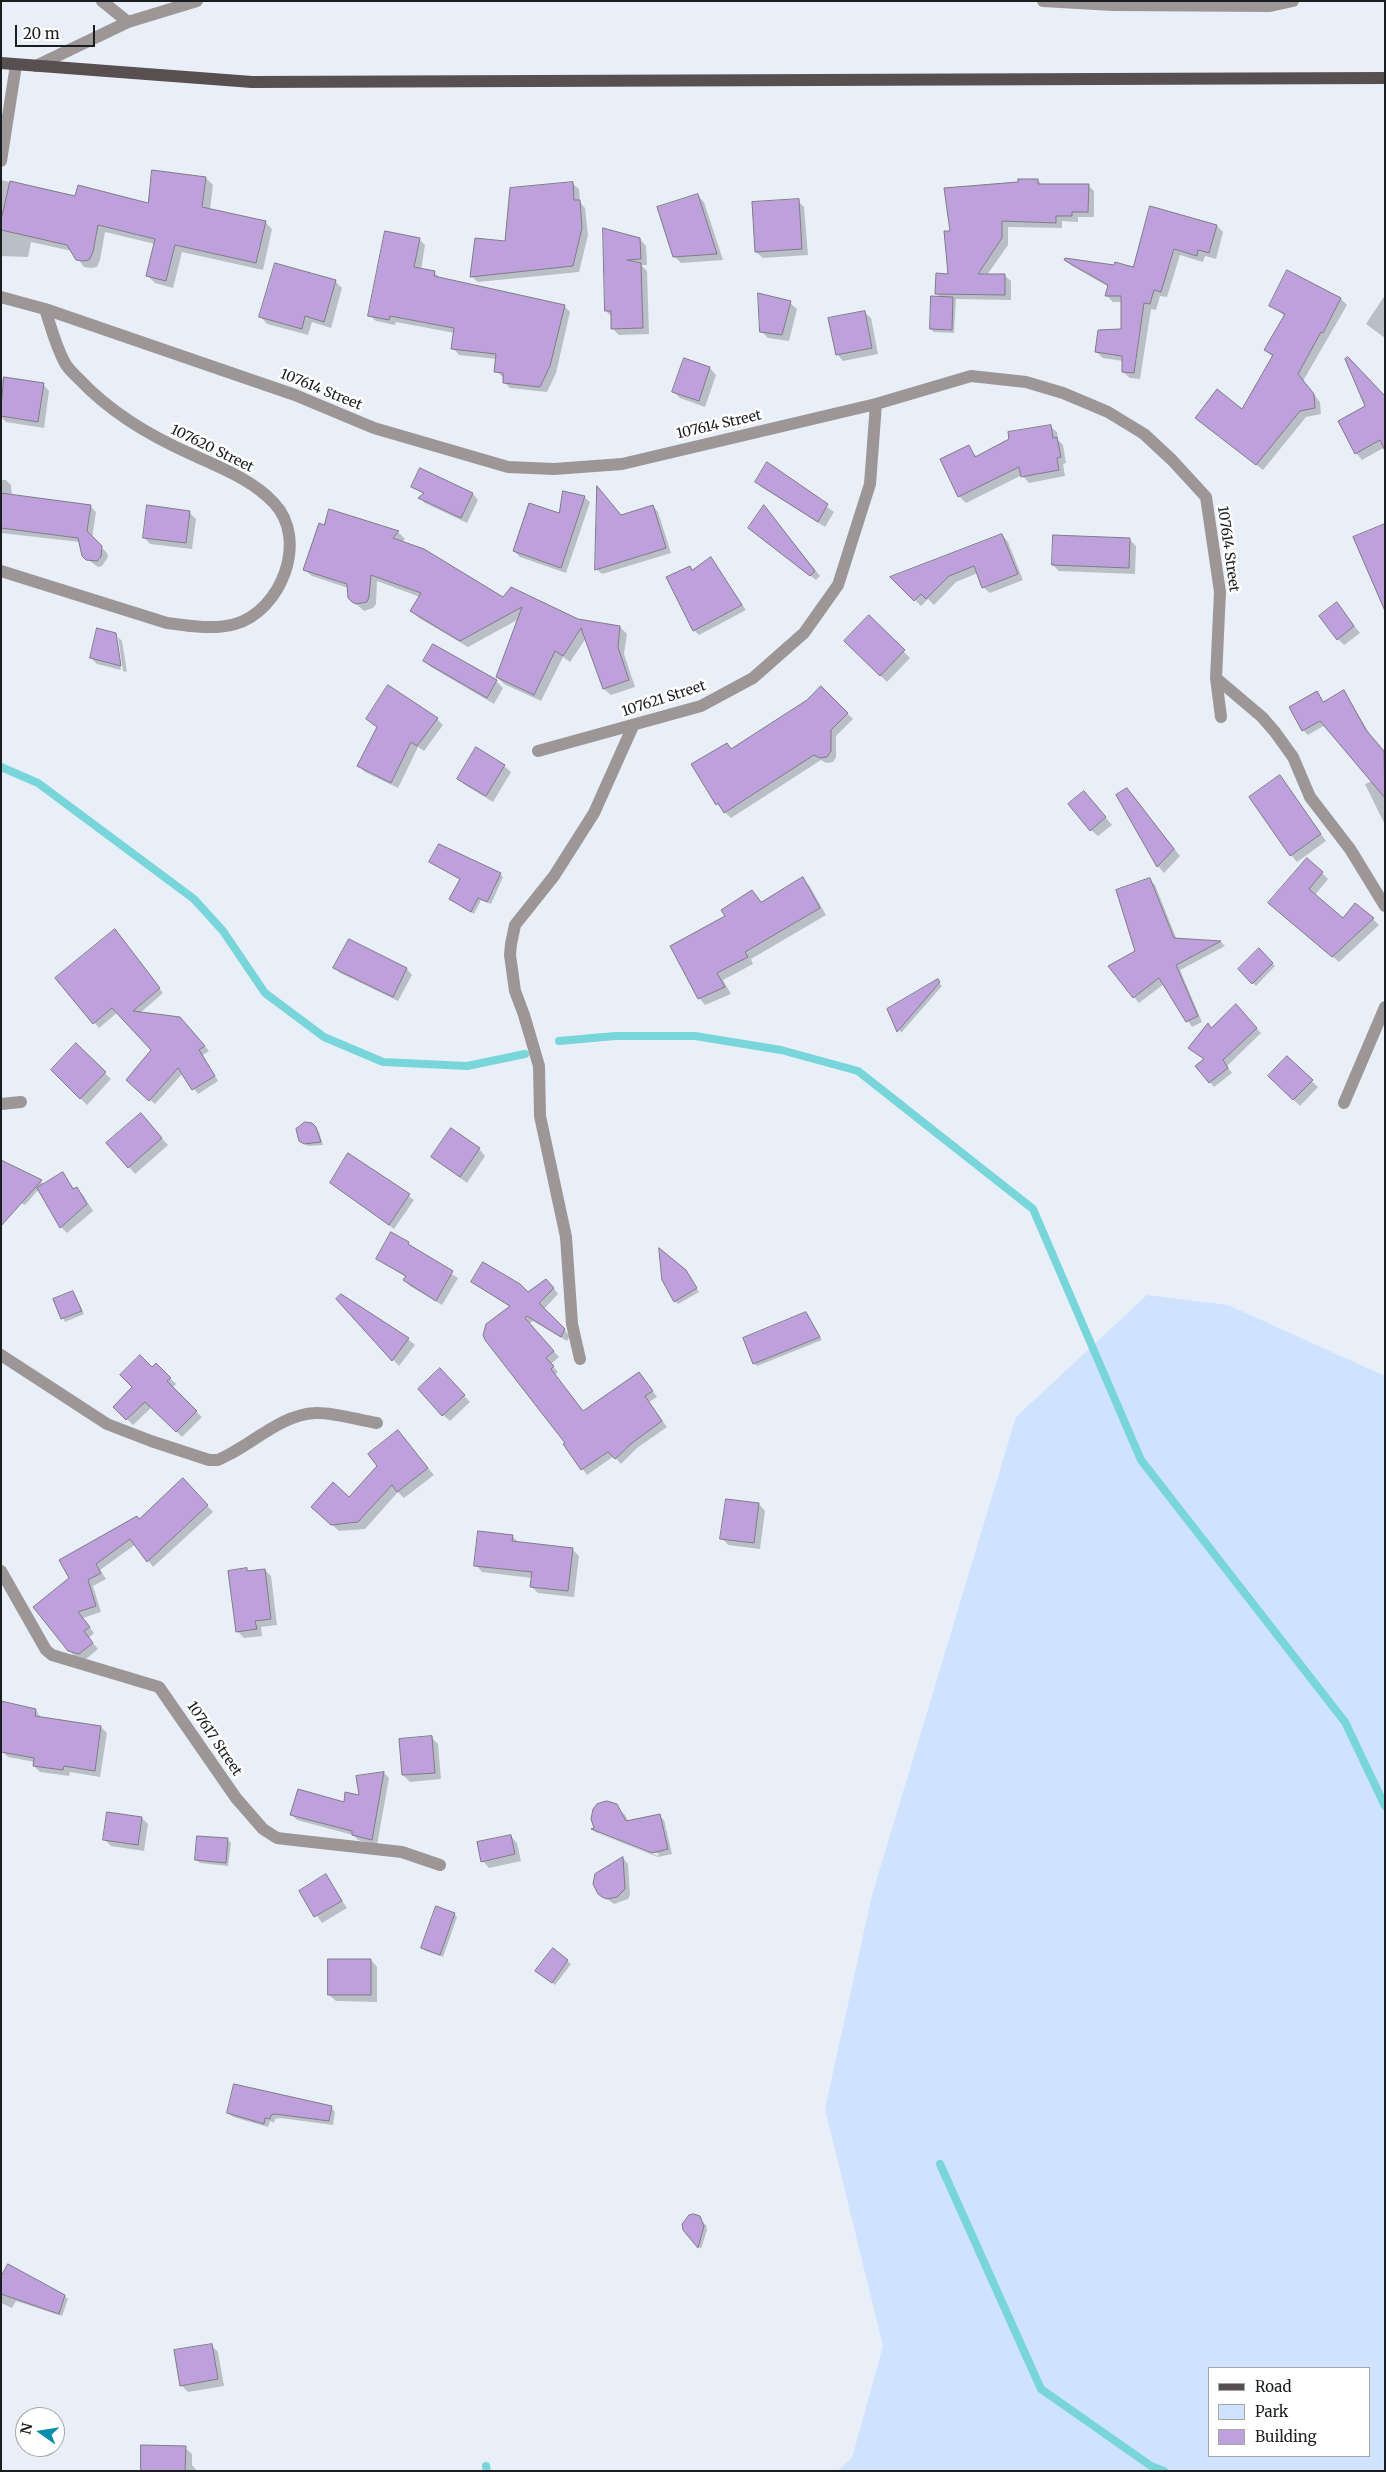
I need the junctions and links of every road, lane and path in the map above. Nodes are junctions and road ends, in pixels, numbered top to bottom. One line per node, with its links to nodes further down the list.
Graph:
1 (102, 1): 5 (street)
2 (197, 1): 5 (street)
3 (1043, 1): 4 (street)
4 (1293, 1)
5 (128, 22): 8 (street)
6 (1, 63): 7 (main road)
7 (16, 65): 8 (main road); 10 (street)
8 (36, 66): 9 (main road)
9 (1385, 78)
10 (1, 161)
11 (1, 297): 12 (street, 107614 Street)
12 (45, 309): 13 (street, 107614 Street); 14 (street, 107620 Street)
13 (876, 404): 15 (street, 107614 Street); 17 (street, 107621 Street)
14 (1, 572)
15 (1216, 678): 16 (street, 107614 Street); 19 (street)
16 (1221, 717)
17 (632, 726): 18 (street, 107621 Street); 25 (street)
18 (538, 751)
19 (1385, 906)
20 (1385, 1007): 22 (street)
21 (21, 1102): 23 (street)
22 (1344, 1103)
23 (1, 1104)
24 (1, 1355): 26 (street)
25 (580, 1359)
26 (377, 1423)
27 (1, 1571): 28 (street, 107617 Street)
28 (440, 1865)

